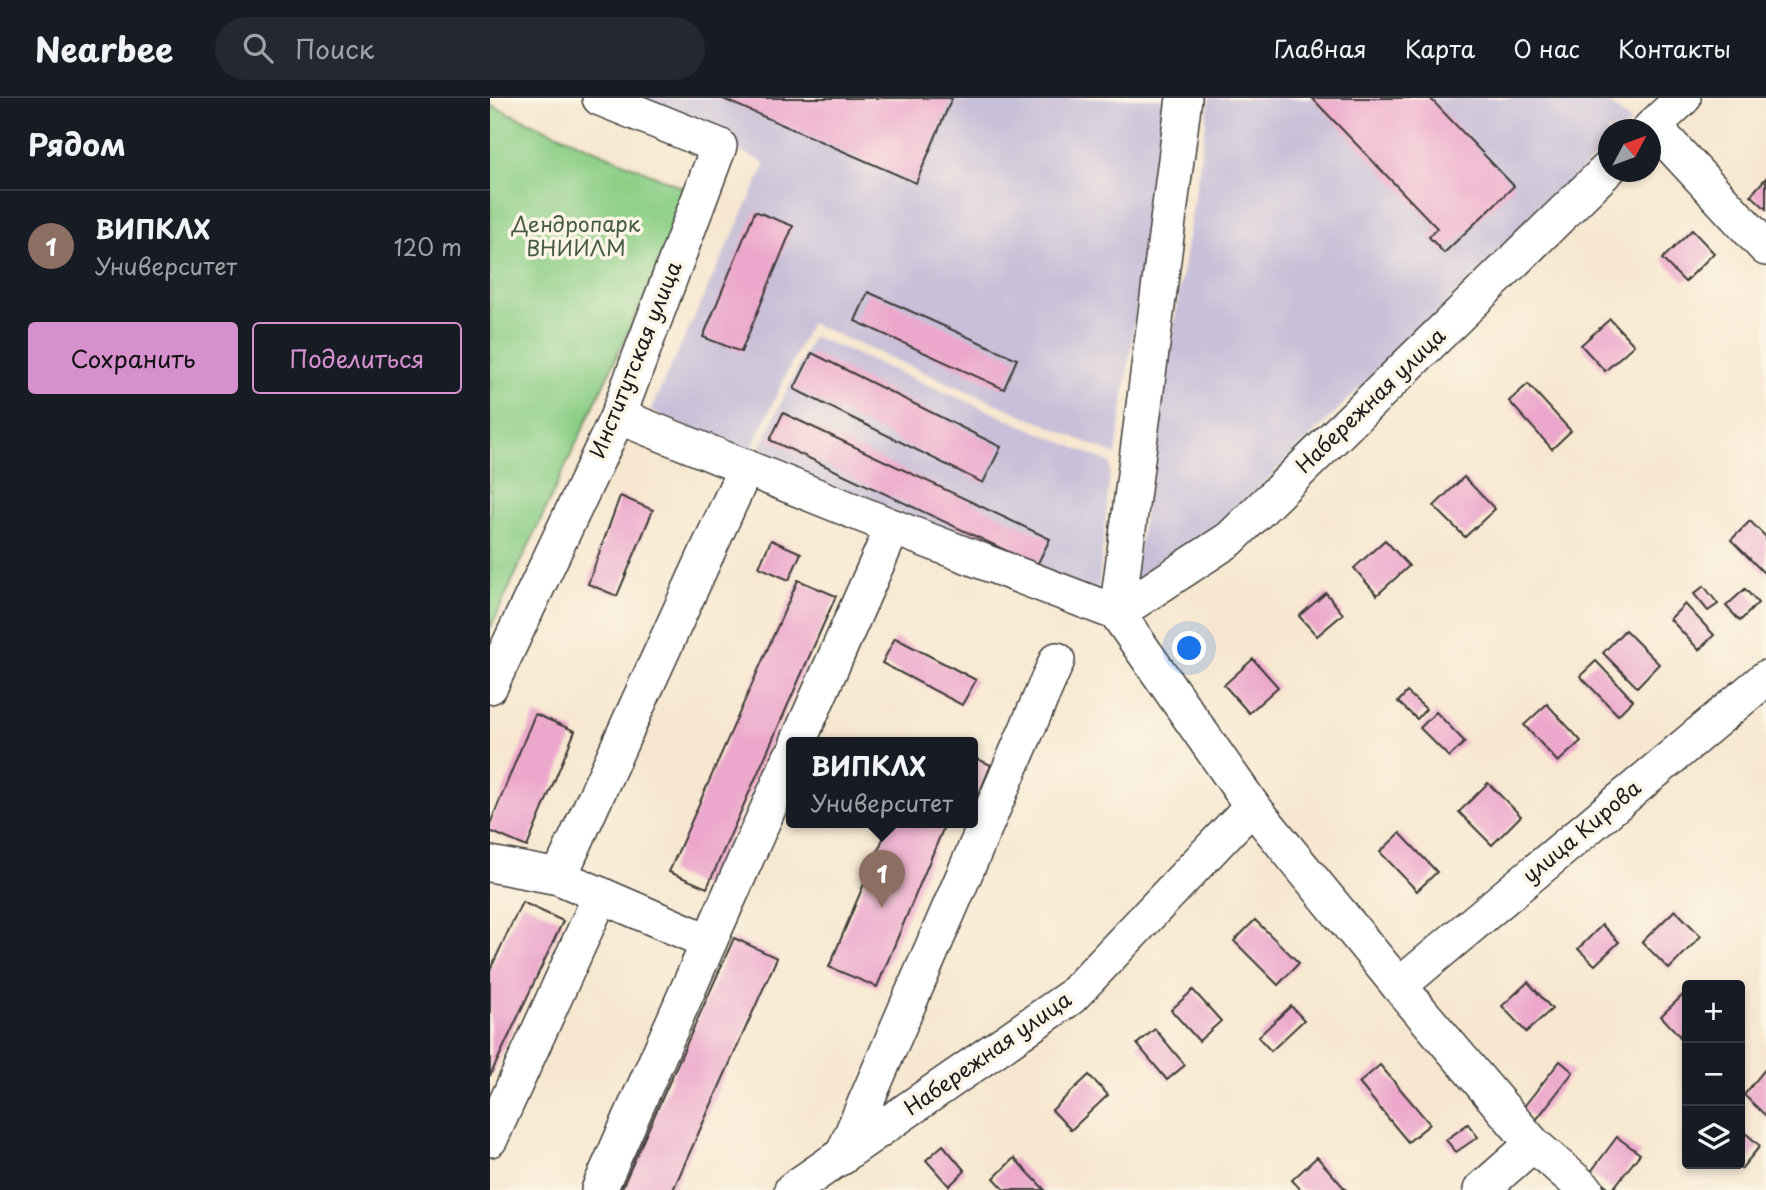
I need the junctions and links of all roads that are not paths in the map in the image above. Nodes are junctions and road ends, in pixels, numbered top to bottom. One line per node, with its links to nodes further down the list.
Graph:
1 (600, 98): 8 (street, Институтская улица)
2 (1184, 98): 11 (street)
3 (1683, 98): 4 (street)
4 (1661, 119)
5 (1661, 138): 7 (street)
6 (1598, 179): 11 (street, Набережная улица)
7 (1766, 248)
8 (618, 416): 9 (street); 14 (street, Институтская улица)
9 (746, 467): 10 (street); 19 (street)
10 (893, 527): 11 (street); 15 (street)
11 (1117, 612): 17 (street)
12 (1057, 660): 25 (street)
13 (1766, 678): 22 (street, улица Кирова)
14 (490, 687)
15 (800, 737)
16 (786, 768): 21 (street)
17 (1252, 806): 22 (street); 25 (street, Набережная улица)
18 (490, 864): 19 (street)
19 (559, 877): 20 (street)
20 (601, 895): 21 (street); 23 (street)
21 (709, 942): 26 (street)
22 (1399, 986): 24 (street)
23 (490, 1139)
24 (1533, 1144): 28 (street); 29 (street)
25 (842, 1157): 27 (street, Набережная улица)
26 (598, 1190)
27 (792, 1190)
28 (1482, 1190)
29 (1586, 1190)

